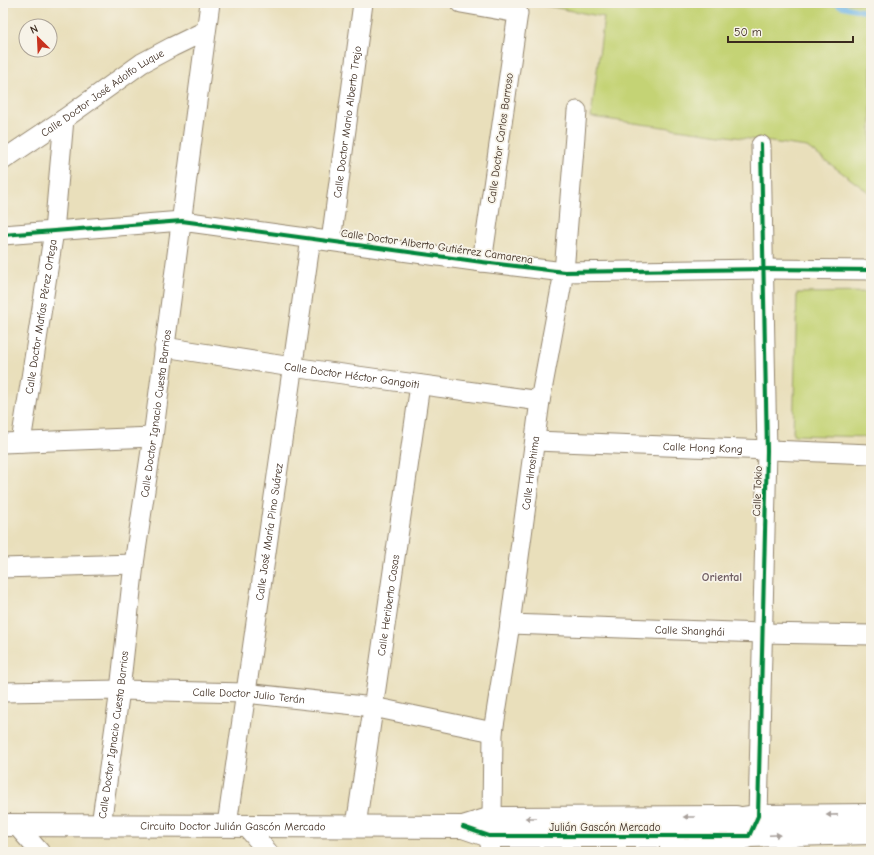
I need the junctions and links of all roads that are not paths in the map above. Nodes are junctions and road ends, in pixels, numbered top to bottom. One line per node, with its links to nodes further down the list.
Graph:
1 (210, 3): 4 (street, Calle Doctor Ignacio Cuesta Barrios)
2 (363, 3): 13 (street, Calle Doctor Mario Alberto Trejo)
3 (461, 3): 14 (street, Calle Doctor Carlos Barroso)
4 (205, 31): 6 (street, Calle Doctor José Adolfo Luque); 9 (street, Calle Doctor Ignacio Cuesta Barrios)
5 (577, 111): 17 (street, Calle Hiroshima)
6 (64, 119): 8 (street, Calle Doctor José Adolfo Luque); 10 (street, Calle Doctor Matías Pérez Ortega)
7 (761, 145): 15 (street, Calle Tokio)
8 (3, 160)
9 (182, 221): 10 (street, Calle Doctor Alberto Gutiérrez Camarena); 12 (street, Calle Doctor Alberto Gutiérrez Camarena); 18 (street, Calle Doctor Ignacio Cuesta Barrios)
10 (54, 231): 11 (street, Calle Doctor Alberto Gutiérrez Camarena); 24 (street, Calle Doctor Matías Pérez Ortega)
11 (3, 235)
12 (311, 238): 13 (street, Calle Doctor Alberto Gutiérrez Camarena); 19 (street, Calle José María Pino Suárez)
13 (331, 241): 14 (street, Calle Doctor Alberto Gutiérrez Camarena)
14 (482, 262): 17 (street, Calle Doctor Alberto Gutiérrez Camarena)
15 (763, 269): 16 (street, Calle Doctor Alberto Gutiérrez Camarena); 17 (street, Calle Doctor Alberto Gutiérrez Camarena); 25 (street, Calle Tokio)
16 (871, 270)
17 (564, 272): 21 (street, Calle Hiroshima)
18 (164, 347): 19 (street, Calle Doctor Héctor Gangoiti); 22 (street, Calle Doctor Ignacio Cuesta Barrios)
19 (292, 367): 20 (street, Calle Doctor Héctor Gangoiti); 34 (street, Calle José María Pino Suárez)
20 (420, 385): 21 (street, Calle Doctor Héctor Gangoiti); 35 (street, Calle Heriberto Casas)
21 (540, 401): 23 (street, Calle Hiroshima)
22 (153, 437): 24 (street); 27 (street, Calle Doctor Ignacio Cuesta Barrios)
23 (535, 441): 25 (street, Calle Hong Kong); 29 (street, Calle Hiroshima)
24 (12, 443)
25 (767, 451): 26 (street, Calle Hong Kong); 30 (street, Calle Tokio)
26 (871, 454)
27 (134, 564): 28 (street); 32 (street, Calle Doctor Ignacio Cuesta Barrios)
28 (3, 568)
29 (510, 624): 30 (street, Calle Shanghái); 36 (street, Calle Hiroshima)
30 (762, 633): 31 (street, Calle Shanghái); 38 (street, Calle Tokio)
31 (871, 635)
32 (120, 690): 33 (street, Calle Doctor Julio Terán); 34 (street, Calle Doctor Julio Terán); 40 (street, Calle Doctor Ignacio Cuesta Barrios)
33 (3, 692)
34 (245, 693): 35 (street, Calle Doctor Julio Terán); 41 (street, Calle José María Pino Suárez)
35 (373, 707): 36 (street, Calle Doctor Julio Terán); 42 (street, Calle Heriberto Casas)
36 (493, 732): 45 (street, Calle Hiroshima)
37 (871, 815): 38 (street, one-way to 38)
38 (754, 823): 44 (street, one-way to 44); 45 (street, Julián Gascón Mercado, one-way to 45); 46 (street); 49 (street)
39 (10, 825): 40 (street, Circuito Doctor Julián Gascón Mercado); 47 (street)
40 (101, 825): 41 (street, Circuito Doctor Julián Gascón Mercado)
41 (236, 825): 42 (street, Circuito Doctor Julián Gascón Mercado); 48 (street)
42 (356, 826): 43 (street, Circuito Doctor Julián Gascón Mercado)
43 (463, 827): 45 (street, Julián Gascón Mercado)
44 (871, 834)
45 (491, 836): 46 (street, Julián Gascón Mercado)
46 (685, 846)
47 (40, 852)
48 (268, 852)
49 (712, 852)

